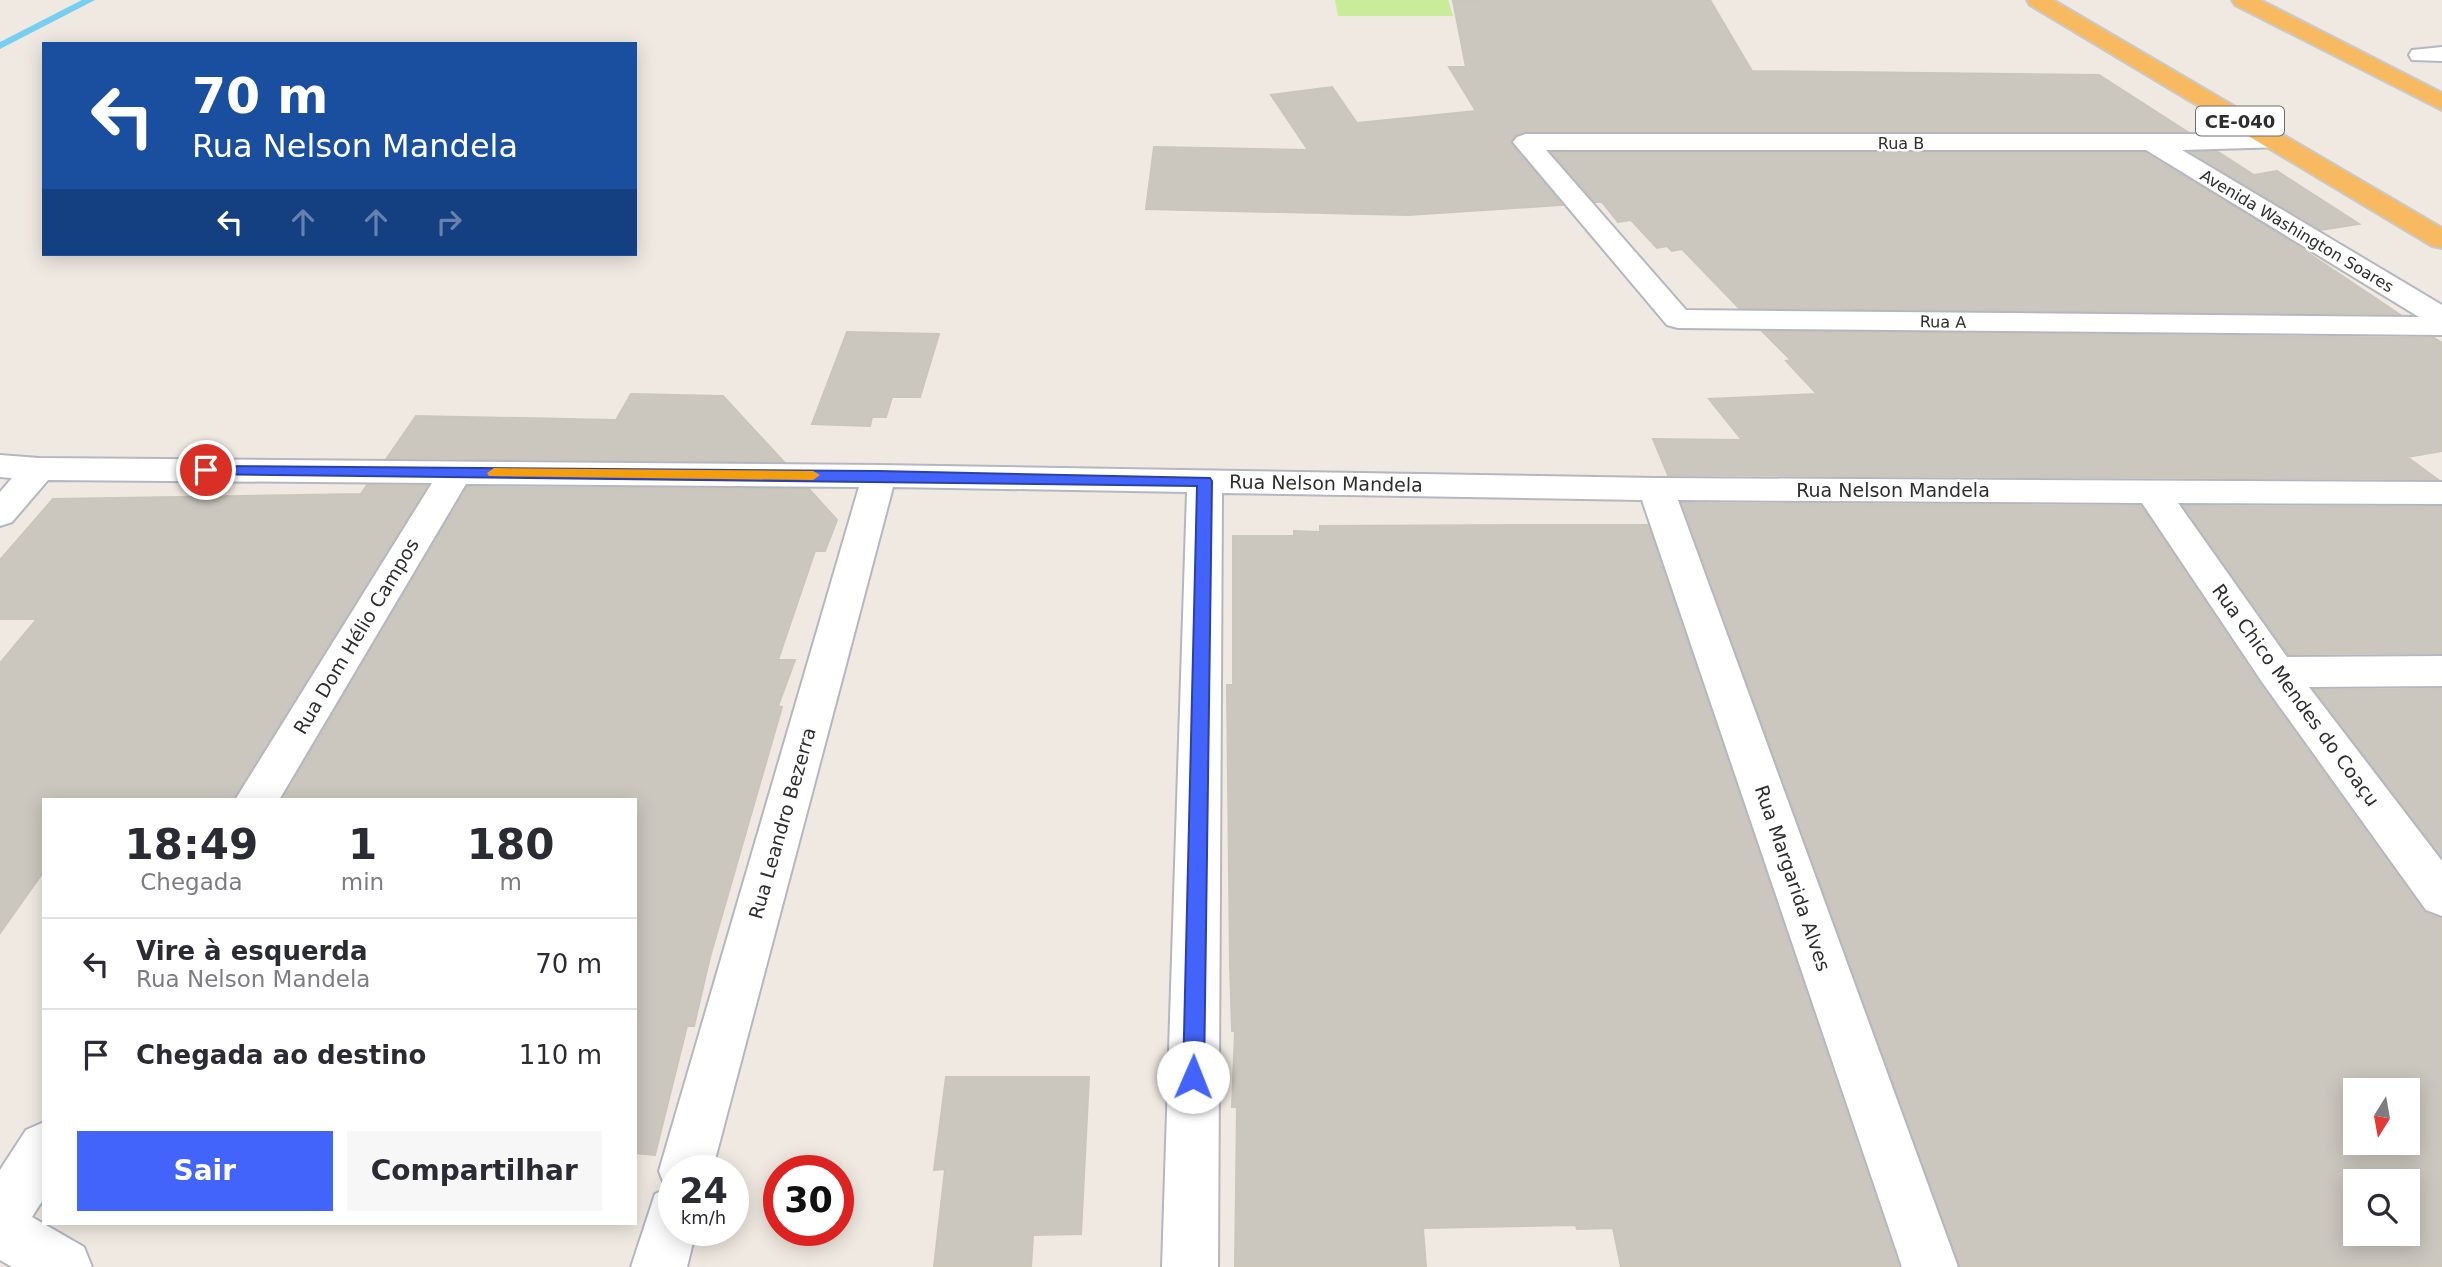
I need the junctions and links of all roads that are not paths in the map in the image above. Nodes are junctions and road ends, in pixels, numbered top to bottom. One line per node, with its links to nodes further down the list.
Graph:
1 (2038, 0): 5 (highway, CE-040)
2 (2244, 0): 3 (highway)
3 (2442, 103)
4 (1526, 142): 6 (street, Rua B); 9 (street, Rua A)
5 (2275, 142): 6 (street, Rua B); 7 (highway, CE-040)
6 (2153, 143): 8 (street, Avenida Washington Soares)
7 (2442, 240)
8 (2442, 318)
9 (2442, 326)
10 (0, 466): 11 (street, Rua Nelson Mandela)
11 (39, 469): 12 (street, Rua Nelson Mandela); 18 (street)
12 (456, 472): 13 (street, Rua Nelson Mandela); 21 (street, Rua Dom Hélio Campos)
13 (878, 476): 14 (street, Rua Nelson Mandela); 25 (street, Rua Leandro Bezerra)
14 (1205, 481): 15 (street, Rua Nelson Mandela); 31 (street)
15 (1656, 489): 16 (street, Rua Nelson Mandela); 32 (street, Rua Margarida Alves)
16 (2152, 492): 17 (street, Rua Nelson Mandela); 20 (street, Rua Chico Mendes do Coaçu)
17 (2442, 493)
18 (0, 514)
19 (2442, 671): 20 (street)
20 (2276, 672): 22 (street, Rua Chico Mendes do Coaçu)
21 (257, 798)
22 (2428, 857): 23 (street, Rua Chico Mendes do Coaçu)
23 (2442, 897)
24 (42, 1151): 26 (street)
25 (689, 1155)
26 (0, 1220)
27 (0, 1229): 29 (street)
28 (665, 1246): 30 (street)
29 (64, 1267)
30 (659, 1267)
31 (1190, 1267)
32 (1930, 1267)

